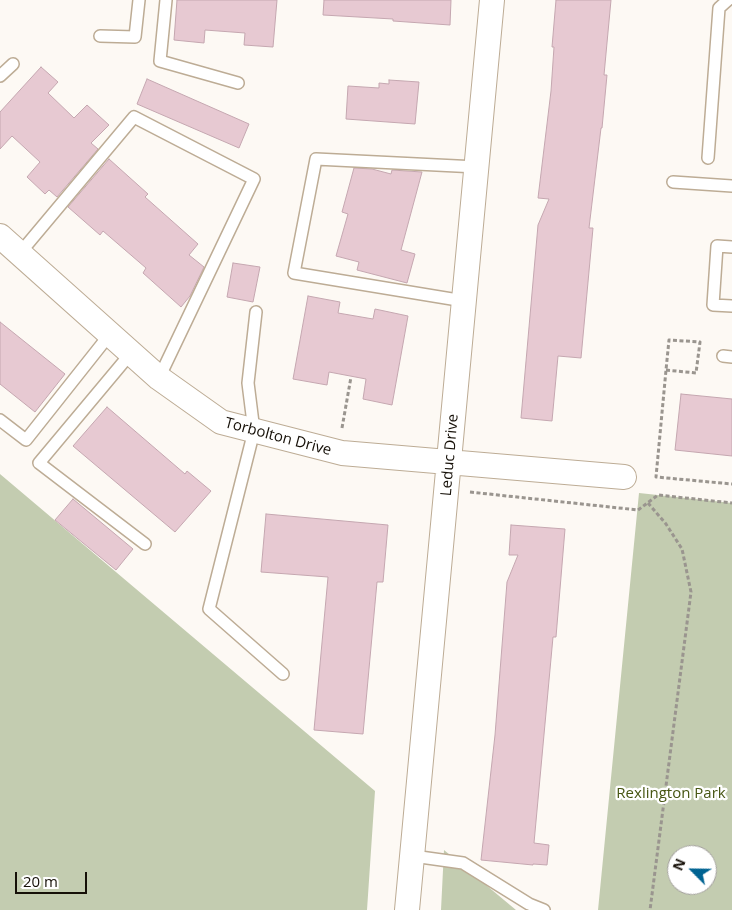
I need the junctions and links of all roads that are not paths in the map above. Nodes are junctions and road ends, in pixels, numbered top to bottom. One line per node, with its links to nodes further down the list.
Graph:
1 (139, 0): 5 (lane)
2 (166, 0): 8 (lane)
3 (492, 0): 10 (street, Leduc Drive)
4 (728, 0): 9 (lane)
5 (100, 36)
6 (13, 64): 7 (lane)
7 (0, 76)
8 (238, 82)
9 (708, 158)
10 (477, 167): 16 (street, Leduc Drive); 16 (lane)
11 (673, 182): 12 (lane)
12 (732, 186)
13 (0, 236): 15 (street, Torbolton Drive)
14 (732, 247): 17 (lane)
15 (20, 253): 19 (street, Torbolton Drive); 21 (lane)
16 (464, 301): 24 (street, Leduc Drive)
17 (732, 306)
18 (256, 312): 23 (lane)
19 (110, 334): 20 (street, Torbolton Drive); 22 (lane)
20 (131, 353): 21 (street, Torbolton Drive); 26 (lane)
21 (158, 378): 23 (street, Torbolton Drive)
22 (0, 420)
23 (254, 431): 24 (street, Torbolton Drive); 27 (lane)
24 (449, 462): 25 (street, Torbolton Drive); 28 (street, Leduc Drive)
25 (624, 477)
26 (145, 544)
27 (283, 674)
28 (413, 856): 29 (street, Leduc Drive); 30 (lane)
29 (407, 910)
30 (544, 910)

